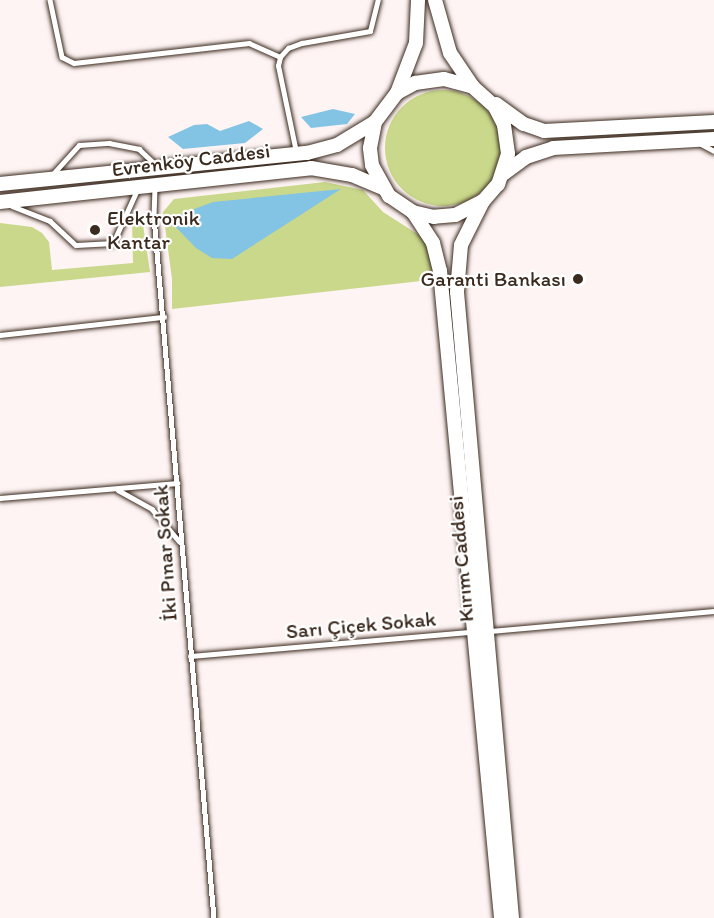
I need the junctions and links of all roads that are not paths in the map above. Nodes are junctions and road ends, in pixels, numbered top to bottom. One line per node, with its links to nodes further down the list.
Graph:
1 (50, 0): 5 (lane)
2 (378, 0): 5 (lane)
3 (418, 0): 7 (main road)
4 (435, 0): 6 (main road)
5 (280, 57): 14 (lane)
6 (473, 87): 7 (main road); 8 (main road)
7 (397, 93): 9 (main road)
8 (489, 99): 10 (main road); 16 (main road)
9 (375, 122): 14 (main road, Evrenköy Caddesi); 21 (main road)
10 (714, 122)
11 (714, 139): 12 (main road)
12 (694, 140): 13 (lane); 16 (main road)
13 (714, 152)
14 (296, 155): 15 (main road, Evrenköy Caddesi)
15 (159, 168): 17 (main road, Evrenköy Caddesi); 17 (lane)
16 (503, 174): 22 (main road)
17 (47, 179): 18 (main road, Evrenköy Caddesi)
18 (0, 184)
19 (155, 186): 20 (main road, Evrenköy Caddesi); 21 (main road, Evrenköy Caddesi); 25 (lane, İki Pınar Sokak)
20 (138, 188): 23 (main road, Evrenköy Caddesi); 23 (lane)
21 (383, 189): 24 (main road)
22 (483, 201): 24 (main road); 32 (main road, Kırım Caddesi)
23 (0, 202)
24 (413, 212): 32 (main road, Kırım Caddesi)
25 (164, 317): 26 (lane); 27 (lane, İki Pınar Sokak)
26 (0, 335)
27 (177, 483): 28 (lane); 30 (lane, İki Pınar Sokak)
28 (113, 488): 29 (lane); 30 (lane)
29 (0, 498)
30 (181, 544): 33 (lane, İki Pınar Sokak)
31 (714, 611): 32 (lane, Sarı Çiçek Sokak)
32 (482, 632): 33 (lane, Sarı Çiçek Sokak); 35 (main road, Kırım Caddesi); 36 (main road, Kırım Caddesi)
33 (190, 656): 34 (lane, İki Pınar Sokak)
34 (214, 918)
35 (501, 918)
36 (512, 918)

